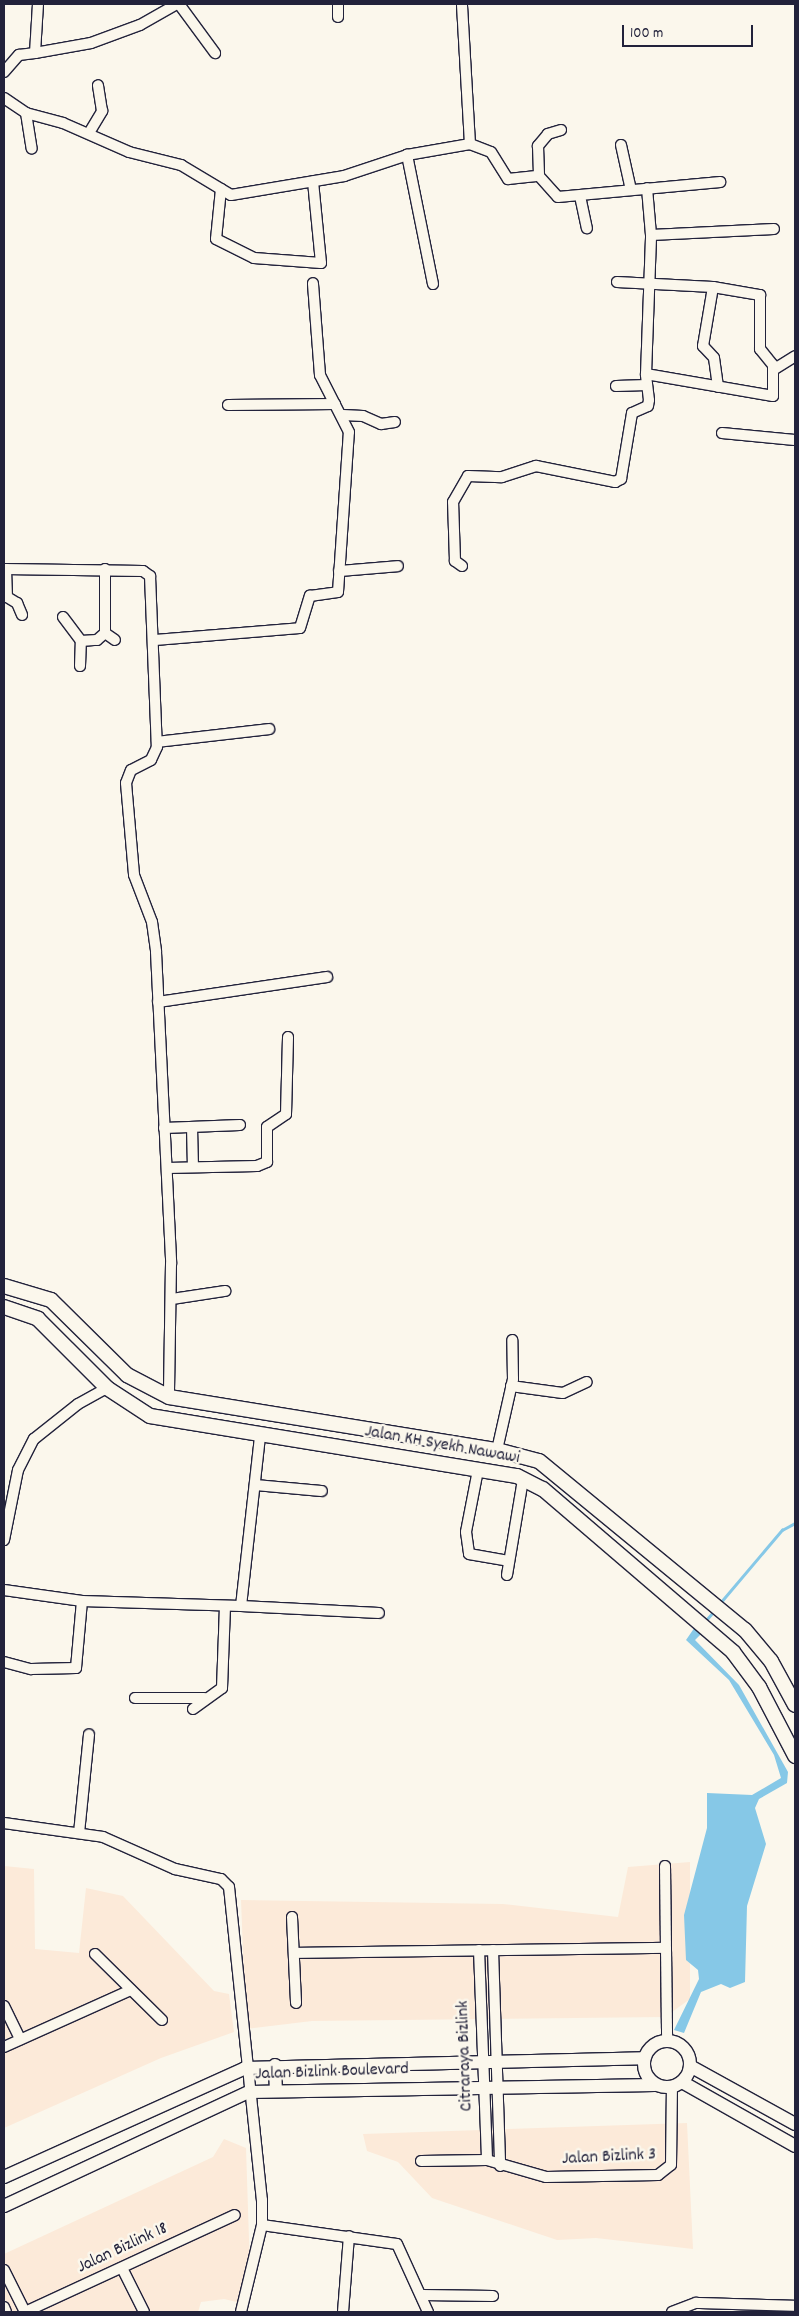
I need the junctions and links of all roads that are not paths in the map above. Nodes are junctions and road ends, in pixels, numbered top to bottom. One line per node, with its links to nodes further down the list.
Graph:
1 (38, 4): 6 (street)
2 (178, 4): 6 (street); 7 (street)
3 (338, 4): 5 (street)
4 (462, 4): 14 (street)
5 (338, 17)
6 (35, 52): 8 (street)
7 (215, 53)
8 (4, 72)
9 (98, 84): 13 (street)
10 (4, 98): 11 (street)
11 (26, 113): 13 (street); 16 (street)
12 (561, 130): 18 (street)
13 (89, 133): 22 (street)
14 (470, 144): 17 (street); 18 (street)
15 (621, 145): 23 (street)
16 (32, 149)
17 (407, 155): 19 (street); 31 (street)
18 (539, 176): 24 (street)
19 (313, 181): 22 (street); 22 (street)
20 (720, 182): 21 (street)
21 (647, 188): 23 (street); 27 (street)
22 (221, 189)
23 (631, 190): 24 (street)
24 (580, 196): 25 (street)
25 (587, 228)
26 (774, 229): 27 (street)
27 (651, 235): 30 (street)
28 (617, 282): 30 (street)
29 (313, 283): 38 (street)
30 (651, 283): 32 (street); 35 (street)
31 (433, 284)
32 (713, 287): 34 (street); 37 (street)
33 (795, 356): 34 (street)
34 (773, 370): 37 (street)
35 (646, 380): 36 (street); 37 (street); 45 (street)
36 (616, 386)
37 (718, 387)
38 (335, 404): 39 (street); 40 (street)
39 (228, 405)
40 (343, 415): 41 (street); 48 (street)
41 (395, 422)
42 (722, 433): 43 (street)
43 (795, 440)
44 (398, 566): 48 (street)
45 (462, 566)
46 (5, 568): 47 (street); 49 (street)
47 (105, 569): 51 (street); 53 (street)
48 (340, 570): 53 (street)
49 (22, 615)
50 (63, 617): 54 (street)
51 (105, 633): 52 (street); 54 (street)
52 (115, 640)
53 (155, 640): 57 (street)
54 (81, 641): 55 (street)
55 (80, 666)
56 (269, 729): 57 (street)
57 (157, 742): 59 (street)
58 (327, 976): 59 (street)
59 (158, 1002): 63 (street)
60 (288, 1036): 64 (street)
61 (240, 1125): 62 (street)
62 (192, 1127): 63 (street); 64 (street)
63 (164, 1128): 65 (street)
64 (193, 1167): 65 (street)
65 (166, 1168): 68 (street)
66 (4, 1286): 74 (main road, Jalan KH Syekh Nawawi)
67 (225, 1291): 68 (street)
68 (172, 1299): 74 (street)
69 (4, 1307): 73 (main road, Jalan KH Syekh Nawawi)
70 (512, 1340): 72 (street)
71 (587, 1382): 72 (street)
72 (511, 1386): 78 (street)
73 (107, 1388): 76 (main road, Jalan KH Syekh Nawawi); 83 (street)
74 (170, 1397): 75 (main road, Jalan KH Syekh Nawawi)
75 (316, 1424): 77 (main road); 78 (main road, Jalan KH Syekh Nawawi)
76 (260, 1436): 77 (main road, Jalan KH Syekh Nawawi); 81 (street)
77 (313, 1443): 79 (main road, Jalan KH Syekh Nawawi)
78 (497, 1450): 94 (main road, Jalan KH Syekh Nawawi)
79 (478, 1470): 80 (main road, Jalan KH Syekh Nawawi); 84 (street)
80 (523, 1479): 84 (street); 97 (main road, Jalan KH Syekh Nawawi)
81 (255, 1485): 82 (street); 88 (street)
82 (322, 1492)
83 (4, 1540)
84 (508, 1561): 85 (street)
85 (507, 1575)
86 (4, 1590): 87 (street)
87 (82, 1601): 89 (street); 91 (street)
88 (241, 1606): 89 (street); 90 (street)
89 (225, 1607): 93 (street)
90 (379, 1612)
91 (4, 1662)
92 (135, 1698): 93 (street)
93 (208, 1698): 95 (street)
94 (795, 1705)
95 (193, 1709)
96 (89, 1735): 99 (street)
97 (795, 1756)
98 (4, 1823): 99 (street)
99 (79, 1833): 118 (street)
100 (664, 1866): 102 (street)
101 (292, 1917): 105 (street)
102 (665, 1948): 104 (street); 112 (street)
103 (479, 1950): 104 (street); 105 (street); 115 (street, Citraraya Bizlink)
104 (493, 1950): 115 (street, Citraraya Bizlink)
105 (294, 1953): 108 (street)
106 (95, 1954): 107 (street)
107 (131, 1990): 110 (street); 111 (street)
108 (296, 2004)
109 (4, 2006): 111 (street)
110 (162, 2020)
111 (20, 2039): 113 (street)
112 (667, 2040): 114 (street); 117 (street)
113 (4, 2047)
114 (644, 2058): 115 (street, Jalan Bizlink Boulevard); 120 (street)
115 (490, 2061): 116 (street, Jalan Bizlink Boulevard); 122 (street, Citraraya Bizlink)
116 (275, 2065): 118 (street, Jalan Bizlink Boulevard); 123 (street)
117 (690, 2066): 121 (street); 126 (street)
118 (245, 2068): 119 (street, Jalan Bizlink Boulevard); 124 (street)
119 (212, 2082): 125 (street); 131 (street, Jalan Bizlink Boulevard)
120 (655, 2085): 121 (street); 122 (street, Jalan Bizlink Boulevard)
121 (677, 2085): 127 (street); 130 (street, Jalan Bizlink 3)
122 (491, 2087): 123 (street, Jalan Bizlink Boulevard); 128 (street, Citraraya Bizlink); 130 (street, Citraraya Bizlink)
123 (276, 2090): 124 (street, Jalan Bizlink Boulevard)
124 (249, 2092): 125 (street, Jalan Bizlink Boulevard); 134 (street)
125 (222, 2102): 132 (street, Jalan Bizlink Boulevard)
126 (795, 2124)
127 (795, 2146)
128 (487, 2160): 129 (street); 130 (street)
129 (421, 2161)
130 (500, 2166)
131 (4, 2177)
132 (4, 2206)
133 (235, 2215): 136 (street, Jalan Bizlink 18)
134 (262, 2225): 135 (street); 146 (street)
135 (349, 2236): 138 (street); 147 (street)
136 (122, 2268): 144 (street, Jalan Bizlink 18); 145 (street)
137 (4, 2270): 144 (street)
138 (422, 2295): 139 (street); 148 (street)
139 (493, 2296)
140 (795, 2306): 142 (street)
141 (4, 2307): 143 (street)
142 (708, 2309): 149 (street)
143 (6, 2312)
144 (25, 2312)
145 (144, 2312)
146 (242, 2312)
147 (343, 2312)
148 (428, 2312)
149 (672, 2312)

